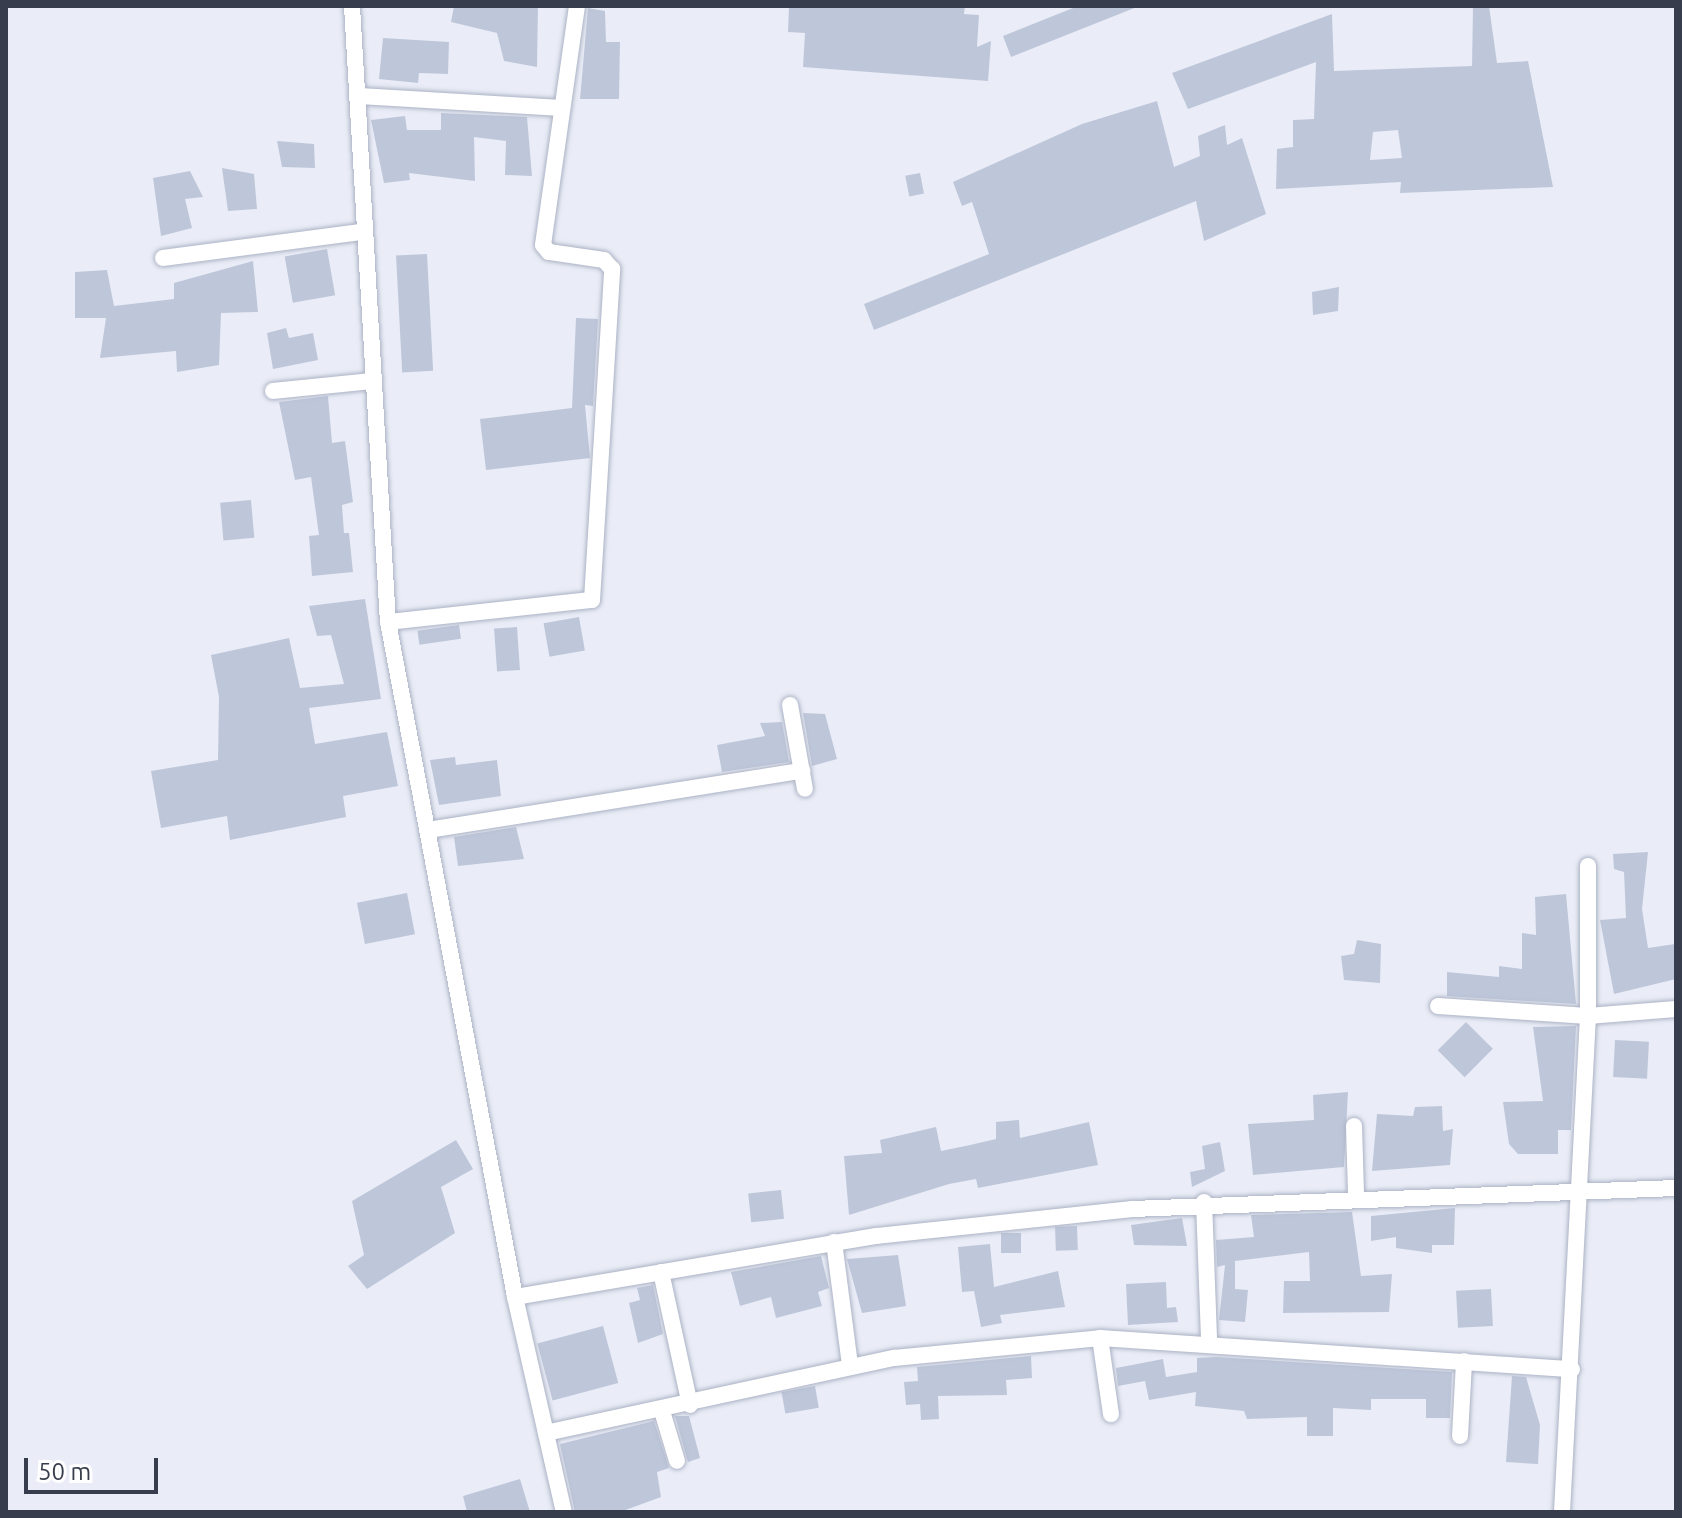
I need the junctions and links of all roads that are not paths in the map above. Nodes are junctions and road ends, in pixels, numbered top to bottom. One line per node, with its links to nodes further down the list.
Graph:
1 (352, 6): 3 (street)
2 (577, 6): 4 (street)
3 (359, 96): 4 (street); 5 (street)
4 (562, 108): 9 (street)
5 (360, 232): 6 (street); 7 (street)
6 (163, 258)
7 (371, 381): 8 (street); 9 (street)
8 (273, 391)
9 (388, 622): 13 (street)
10 (790, 705): 11 (street)
11 (802, 771): 12 (street); 13 (street)
12 (805, 789)
13 (428, 830): 25 (street)
14 (1588, 866): 17 (street)
15 (1438, 1006): 17 (street)
16 (1676, 1009): 17 (street)
17 (1588, 1016): 20 (street)
18 (1354, 1126): 21 (street)
19 (1676, 1188): 20 (street)
20 (1576, 1190): 21 (street); 30 (street)
21 (1356, 1195): 22 (street)
22 (1204, 1202): 23 (street); 27 (street)
23 (834, 1242): 24 (street); 29 (street)
24 (661, 1272): 25 (street); 31 (street)
25 (515, 1297): 34 (street)
26 (1100, 1338): 27 (street); 29 (street); 33 (street)
27 (1209, 1341): 28 (street)
28 (1464, 1361): 30 (street); 35 (street)
29 (850, 1366): 31 (street)
30 (1572, 1369): 38 (street)
31 (690, 1405): 32 (street)
32 (662, 1411): 34 (street); 36 (street)
33 (1111, 1414)
34 (546, 1433): 37 (street)
35 (1460, 1436)
36 (677, 1461)
37 (564, 1512)
38 (1562, 1512)

